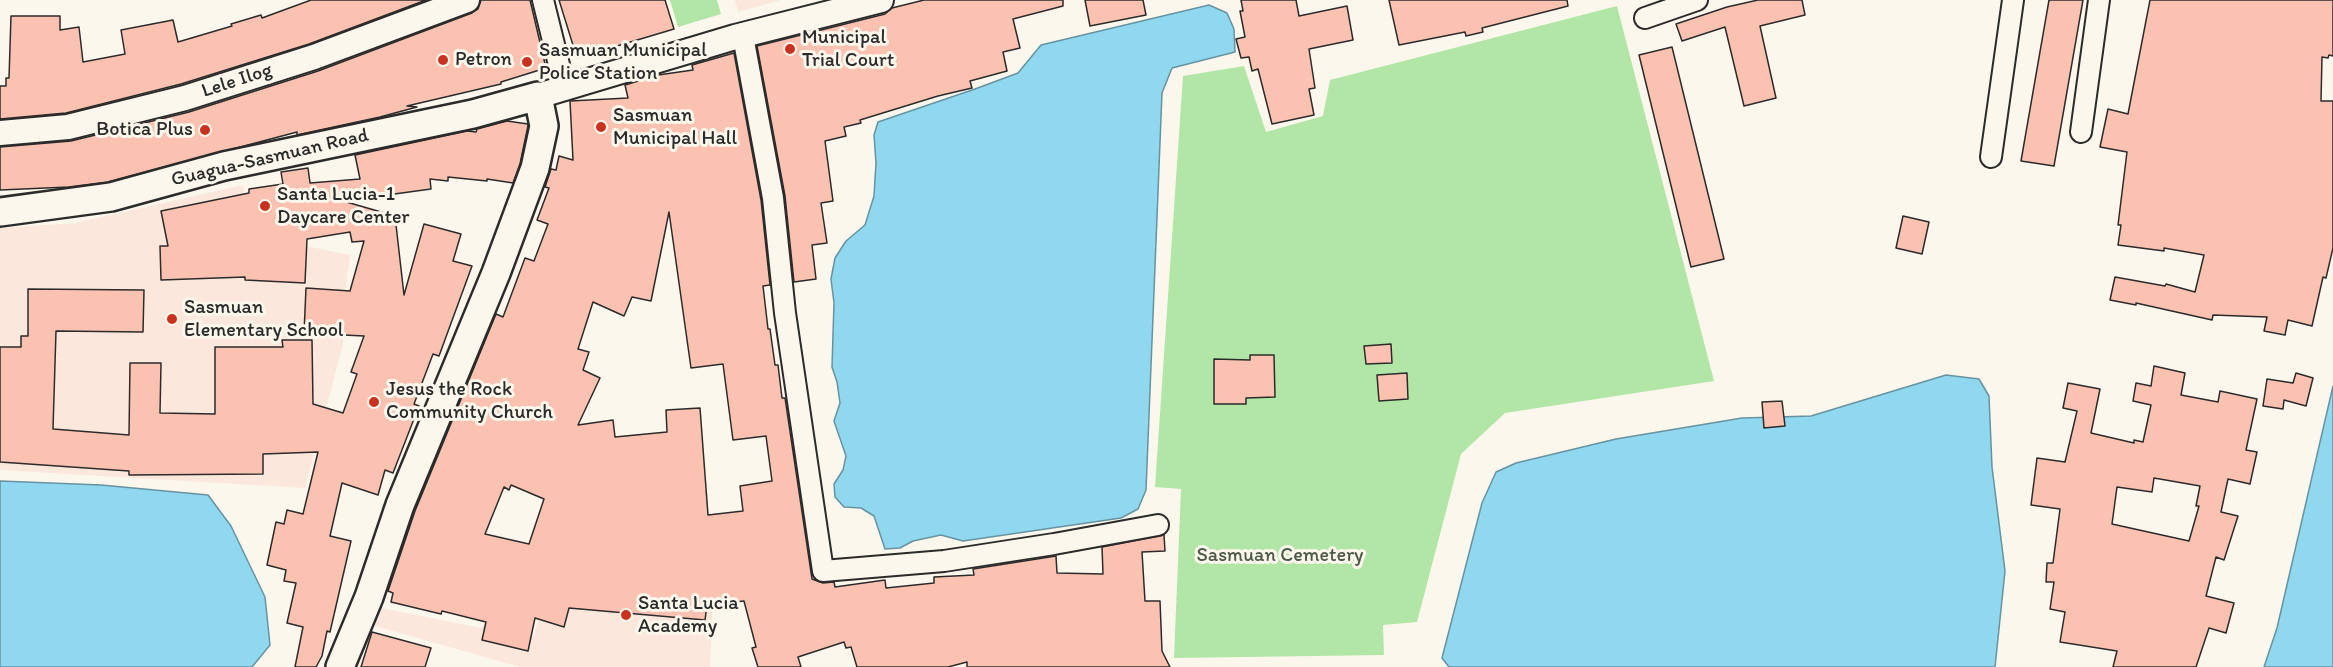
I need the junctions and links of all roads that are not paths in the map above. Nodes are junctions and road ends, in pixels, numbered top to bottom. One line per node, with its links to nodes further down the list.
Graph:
1 (467, 0): 12 (street, Lele Ilog)
2 (543, 0): 9 (street)
3 (881, 0): 8 (street)
4 (1697, 0): 7 (street)
5 (2013, 0): 13 (street)
6 (2099, 0): 11 (street)
7 (1645, 18)
8 (743, 36): 9 (street); 15 (street)
9 (565, 89): 10 (street)
10 (538, 96): 14 (main road, Guagua-Sasmuan Road); 16 (main road)
11 (2081, 132)
12 (0, 133)
13 (1991, 157)
14 (0, 212)
15 (1158, 525)
16 (340, 667)

